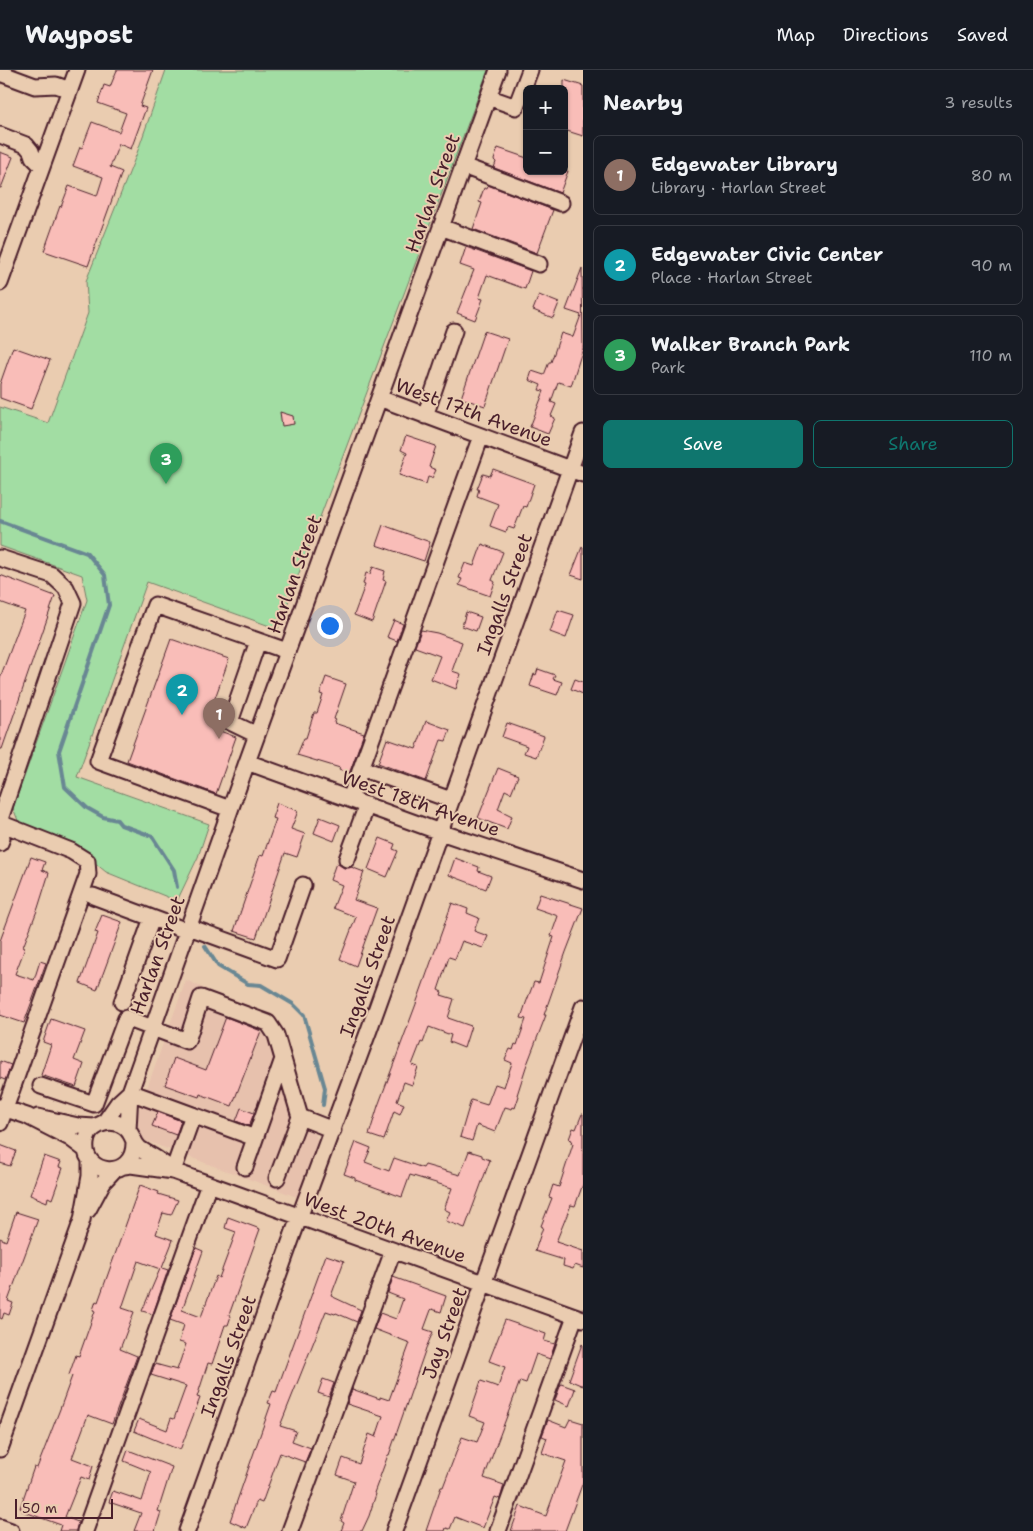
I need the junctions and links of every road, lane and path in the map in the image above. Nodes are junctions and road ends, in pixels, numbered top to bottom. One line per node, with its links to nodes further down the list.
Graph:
1 (77, 70): 5 (street)
2 (498, 70): 6 (street, Harlan Street)
3 (530, 70): 6 (street)
4 (0, 73): 5 (street)
5 (70, 90): 8 (street)
6 (488, 97): 9 (street, Harlan Street)
7 (0, 135): 8 (street)
8 (42, 166): 13 (street)
9 (463, 166): 10 (street); 11 (street, Harlan Street)
10 (561, 203)
11 (440, 227): 12 (street); 15 (street, Harlan Street)
12 (539, 264)
13 (2, 273)
14 (454, 331): 16 (street)
15 (379, 398): 16 (street, West 17th Avenue); 22 (street, Harlan Street)
16 (425, 416): 18 (street, West 17th Avenue)
17 (583, 433): 19 (street, Ingalls Street)
18 (481, 436): 19 (street, West 17th Avenue); 26 (street)
19 (576, 472): 27 (street, Ingalls Street)
20 (0, 558): 30 (street)
21 (258, 641): 22 (street); 23 (street); 29 (street)
22 (287, 651): 23 (street, Harlan Street)
23 (257, 735): 24 (street, Harlan Street)
24 (247, 762): 26 (street, West 18th Avenue); 29 (street, Harlan Street)
25 (372, 772): 27 (street)
26 (350, 799): 28 (street, West 18th Avenue)
27 (451, 800): 32 (street, Ingalls Street)
28 (367, 805): 32 (street, West 18th Avenue); 34 (street)
29 (230, 809): 39 (street, Harlan Street)
30 (0, 821): 46 (street)
31 (0, 828): 33 (street)
32 (440, 832): 35 (street, West 18th Avenue); 51 (street, Ingalls Street)
33 (0, 843)
34 (347, 859)
35 (583, 880)
36 (304, 885): 39 (street)
37 (93, 896): 38 (street)
38 (152, 918): 39 (street); 40 (street)
39 (188, 929): 42 (street, Harlan Street)
40 (122, 1002)
41 (583, 1007): 63 (street, Jay Street)
42 (152, 1028): 43 (street); 44 (street); 45 (street, Harlan Street)
43 (283, 1059): 49 (street); 53 (street)
44 (41, 1086)
45 (130, 1092): 47 (street); 50 (street, Harlan Street); 52 (street, Harlan Street)
46 (2, 1113): 48 (street)
47 (193, 1115): 53 (street); 57 (street)
48 (27, 1116): 50 (street); 54 (street)
49 (300, 1117): 51 (street); 58 (street)
50 (99, 1125): 52 (street); 54 (street)
51 (333, 1130): 60 (street, Ingalls Street)
52 (131, 1137): 56 (street); 57 (street, West 20th Avenue)
53 (255, 1138): 55 (street)
54 (88, 1155): 56 (street); 61 (street)
55 (244, 1167)
56 (119, 1168): 57 (street, West 20th Avenue); 61 (street)
57 (173, 1171): 59 (street, West 20th Avenue)
58 (277, 1178)
59 (209, 1184): 60 (street, West 20th Avenue); 68 (street)
60 (300, 1217): 62 (street, West 20th Avenue); 69 (street, Ingalls Street)
61 (82, 1220): 65 (street)
62 (393, 1251): 63 (street, West 20th Avenue); 70 (street)
63 (483, 1283): 64 (street, West 20th Avenue); 71 (street, Jay Street)
64 (579, 1318): 72 (street)
65 (0, 1449)
66 (0, 1527): 67 (street)
67 (11, 1531)
68 (85, 1531)
69 (187, 1531)
70 (290, 1531)
71 (394, 1531)
72 (498, 1531)

